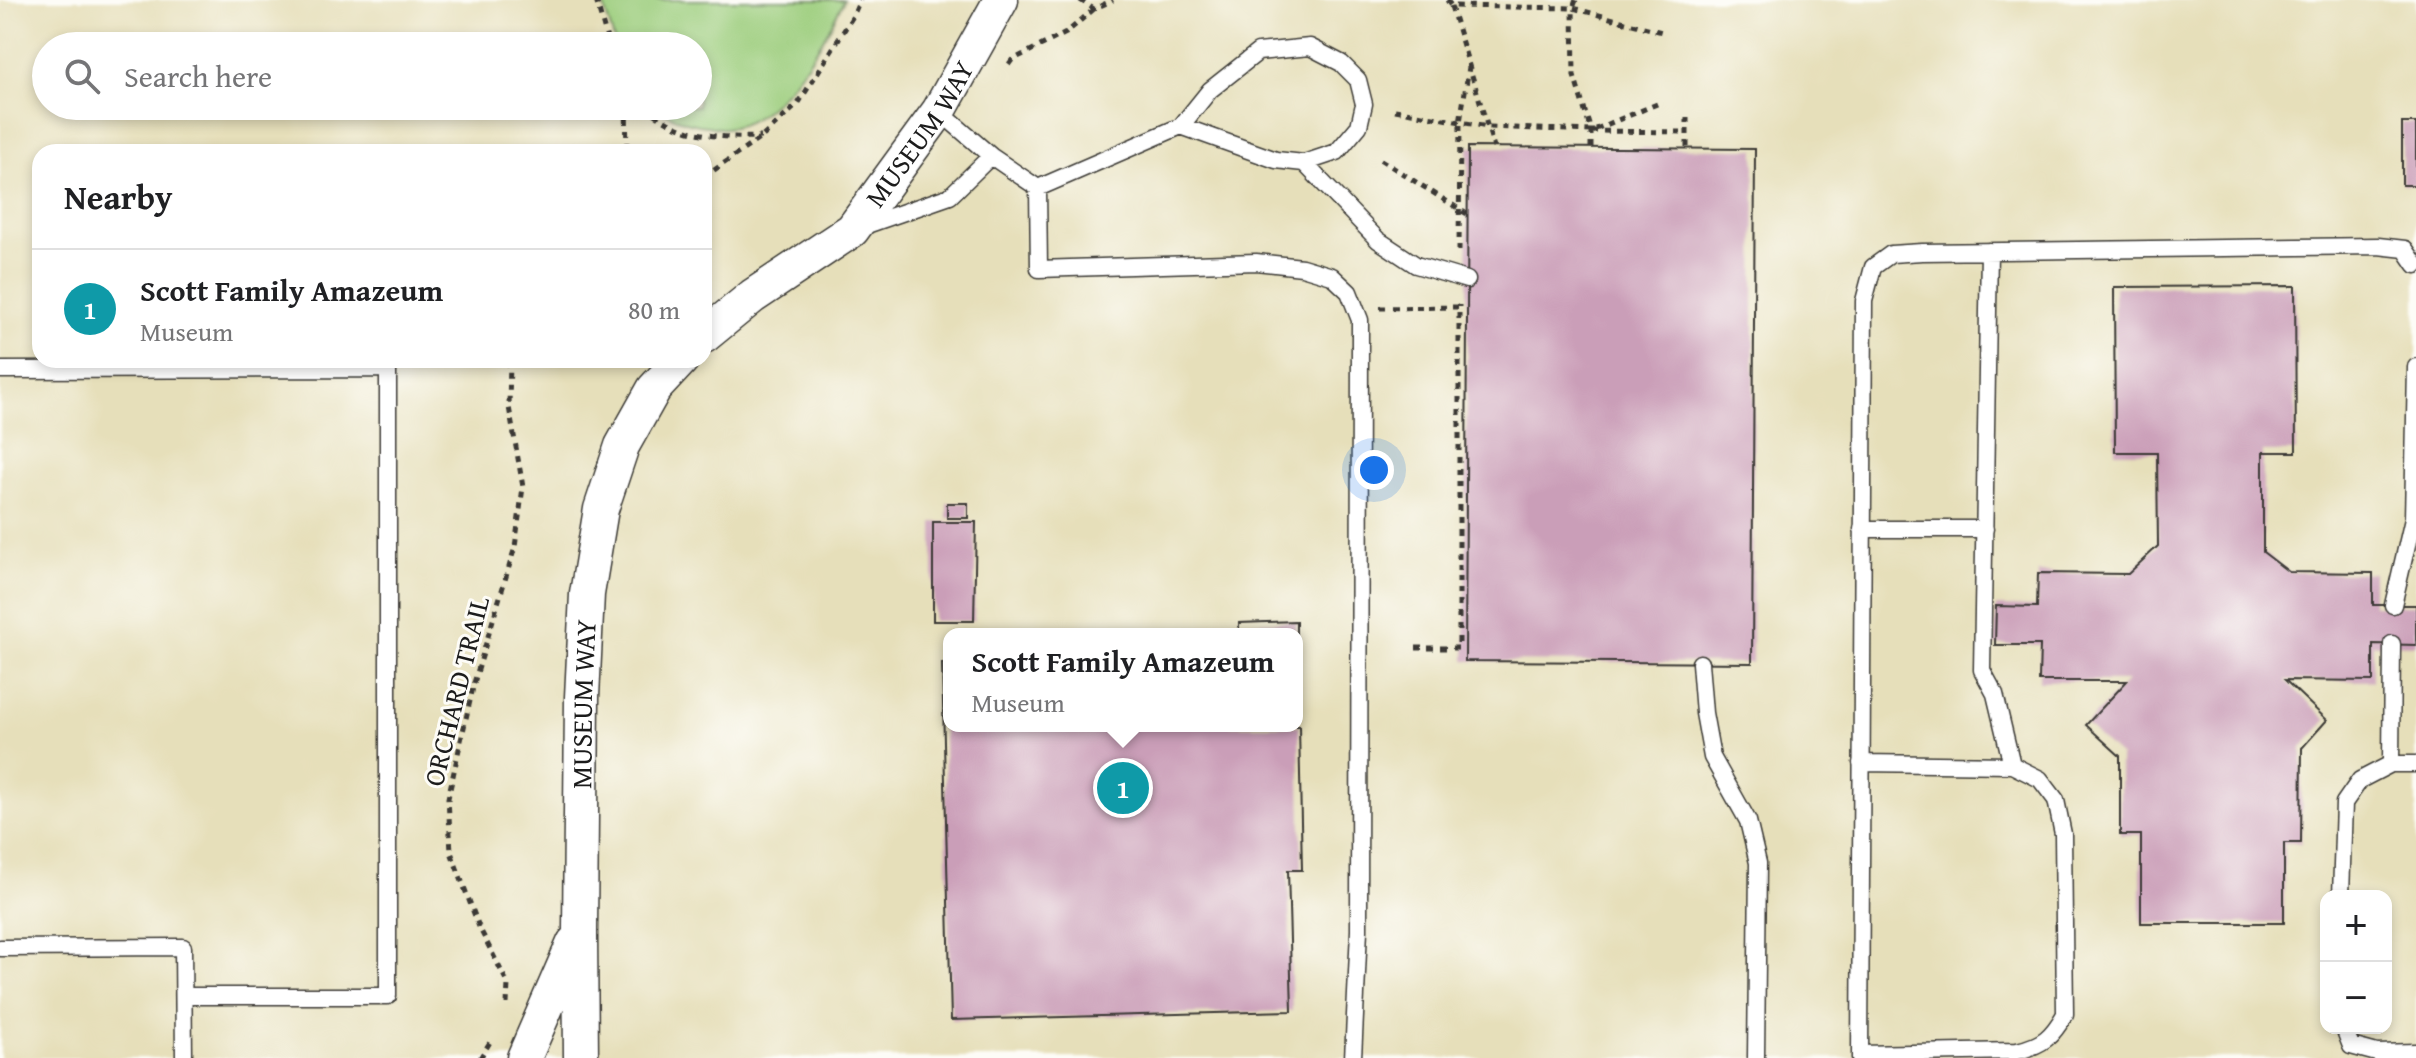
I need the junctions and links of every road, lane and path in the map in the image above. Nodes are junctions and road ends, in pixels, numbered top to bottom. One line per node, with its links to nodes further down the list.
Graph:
1 (596, 0): 10 (path)
2 (860, 0): 25 (path)
3 (1001, 0): 16 (street, MUSEUM WAY)
4 (1080, 0): 9 (path)
5 (1113, 0): 9 (path)
6 (1576, 0): 8 (path)
7 (1449, 3): 8 (path); 12 (path)
8 (1573, 8): 11 (path); 23 (path)
9 (1094, 9): 13 (path)
10 (605, 32)
11 (1662, 32)
12 (1469, 67): 20 (path); 22 (path)
13 (1003, 71)
14 (1662, 102): 23 (path)
15 (1395, 110): 20 (path)
16 (939, 111): 30 (lane); 37 (street, MUSEUM WAY)
17 (1687, 117): 24 (path)
18 (626, 120): 26 (path)
19 (662, 120): 25 (path)
20 (1460, 122): 22 (path); 35 (path)
21 (1181, 126): 32 (lane); 32 (lane); 34 (lane)
22 (1488, 127): 23 (path); 27 (path)
23 (1591, 131): 24 (path); 28 (path)
24 (1687, 132): 29 (path)
25 (762, 137): 33 (path)
26 (627, 144)
27 (1494, 148)
28 (1591, 148)
29 (1687, 149)
30 (991, 156): 34 (lane); 37 (lane)
31 (1381, 160): 35 (path)
32 (1304, 163): 40 (lane)
33 (712, 171)
34 (1038, 188): 42 (lane)
35 (1459, 209): 36 (path); 40 (path)
36 (1467, 214)
37 (852, 230): 43 (street, MUSEUM WAY)
38 (1989, 251): 39 (lane); 49 (lane); 50 (lane)
39 (2416, 265)
40 (1463, 279): 41 (path)
41 (1459, 307): 42 (path); 53 (path)
42 (1355, 308): 70 (lane)
43 (712, 329)
44 (2416, 367): 48 (lane)
45 (510, 368): 63 (path, ORCHARD TRAIL)
46 (674, 368): 60 (street, MUSEUM WAY)
47 (0, 370): 62 (lane)
48 (2414, 519): 51 (lane)
49 (1862, 529): 50 (lane); 55 (lane)
50 (1985, 529): 58 (lane)
51 (2393, 605)
52 (2392, 644): 56 (lane)
53 (1416, 648)
54 (1700, 663): 71 (lane)
55 (1861, 763): 58 (lane); 66 (lane)
56 (2391, 764): 57 (lane); 59 (lane)
57 (2416, 764)
58 (2012, 765): 66 (lane)
59 (2341, 890)
60 (580, 932): 68 (street, MUSEUM WAY); 69 (street)
61 (0, 948): 62 (lane)
62 (185, 996): 67 (lane)
63 (504, 1013)
64 (2346, 1034): 65 (lane)
65 (2416, 1052)
66 (1860, 1056)
67 (184, 1058)
68 (524, 1058)
69 (581, 1058)
70 (1353, 1058)
71 (1756, 1058)

